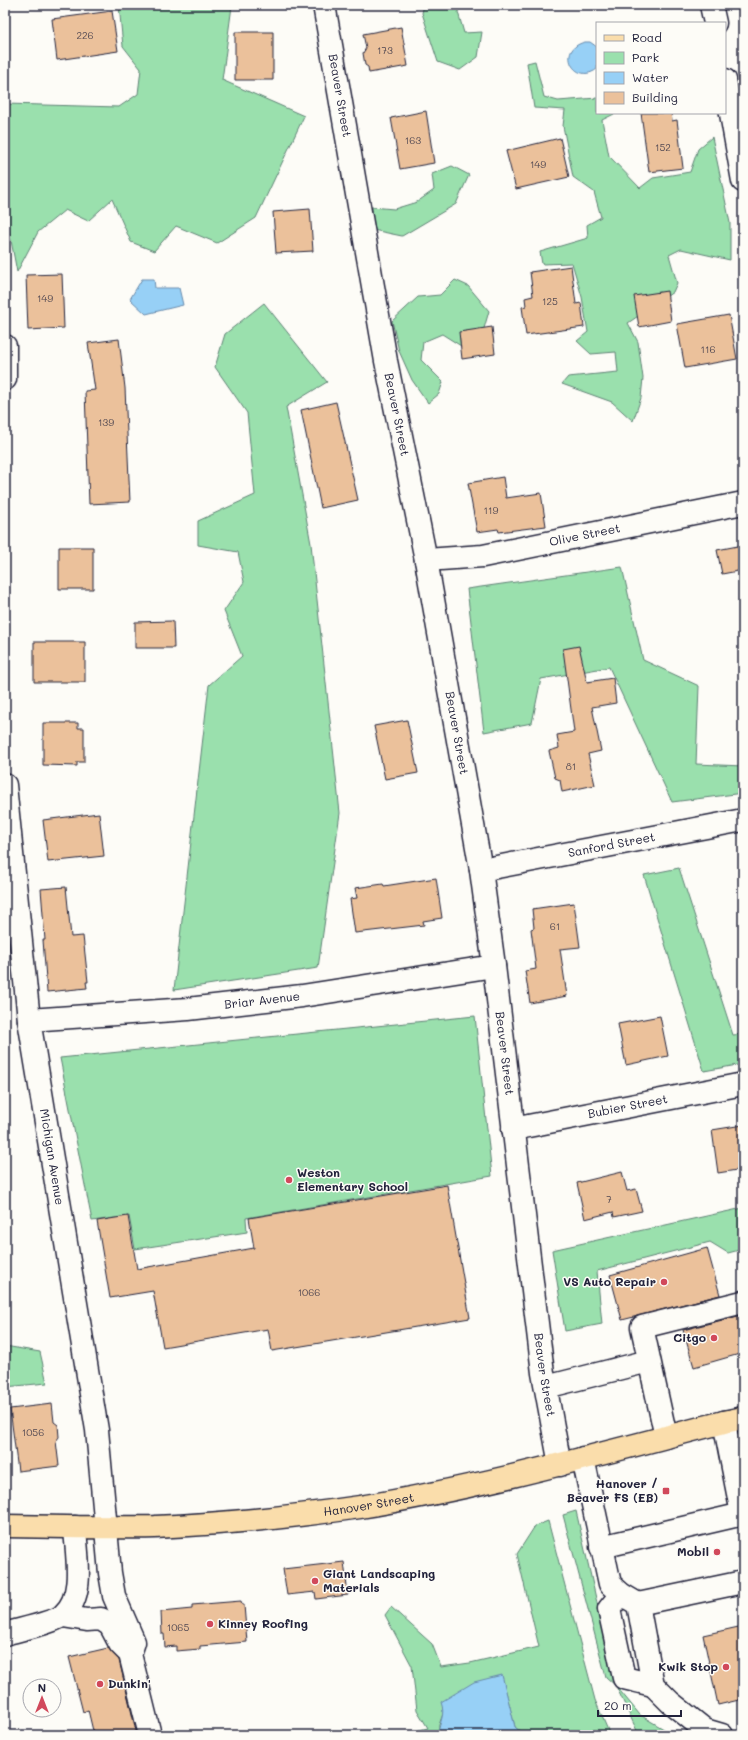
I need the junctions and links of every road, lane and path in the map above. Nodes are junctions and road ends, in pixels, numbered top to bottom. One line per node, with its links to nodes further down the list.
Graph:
1 (324, 5): 10 (street, Beaver Street)
2 (712, 5): 3 (street)
3 (715, 22)
4 (726, 86): 5 (street)
5 (743, 181)
6 (5, 346): 7 (street)
7 (5, 353): 8 (street)
8 (5, 379)
9 (743, 503): 10 (street, Olive Street)
10 (426, 560): 13 (street, Beaver Street)
11 (5, 785): 15 (street, Michigan Avenue)
12 (743, 820): 13 (street, Sanford Street)
13 (481, 870): 14 (street, Beaver Street)
14 (494, 966): 15 (street, Briar Avenue); 17 (street, Beaver Street)
15 (29, 1020): 28 (street, Michigan Avenue)
16 (743, 1084): 17 (street, Bubier Street)
17 (513, 1129): 20 (street, Beaver Street)
18 (743, 1302): 19 (street)
19 (649, 1361): 20 (street); 22 (street)
20 (546, 1387): 24 (street, Beaver Street)
21 (737, 1418): 22 (main road, Hanover Street); 25 (street)
22 (666, 1437): 23 (main road, Hanover Street)
23 (583, 1458): 24 (main road, Hanover Street); 29 (street)
24 (560, 1465): 28 (main road, Hanover Street)
25 (742, 1514): 29 (street)
26 (5, 1526): 27 (main road, Hanover Street)
27 (75, 1527): 28 (main road, Hanover Street); 32 (street)
28 (107, 1528): 34 (street, Michigan Avenue)
29 (601, 1546): 31 (street)
30 (743, 1582): 31 (street)
31 (630, 1599): 35 (street); 35 (street)
32 (63, 1616): 33 (street); 34 (street)
33 (5, 1634)
34 (130, 1654): 36 (street)
35 (653, 1685): 37 (street)
36 (150, 1735)
37 (722, 1735)

